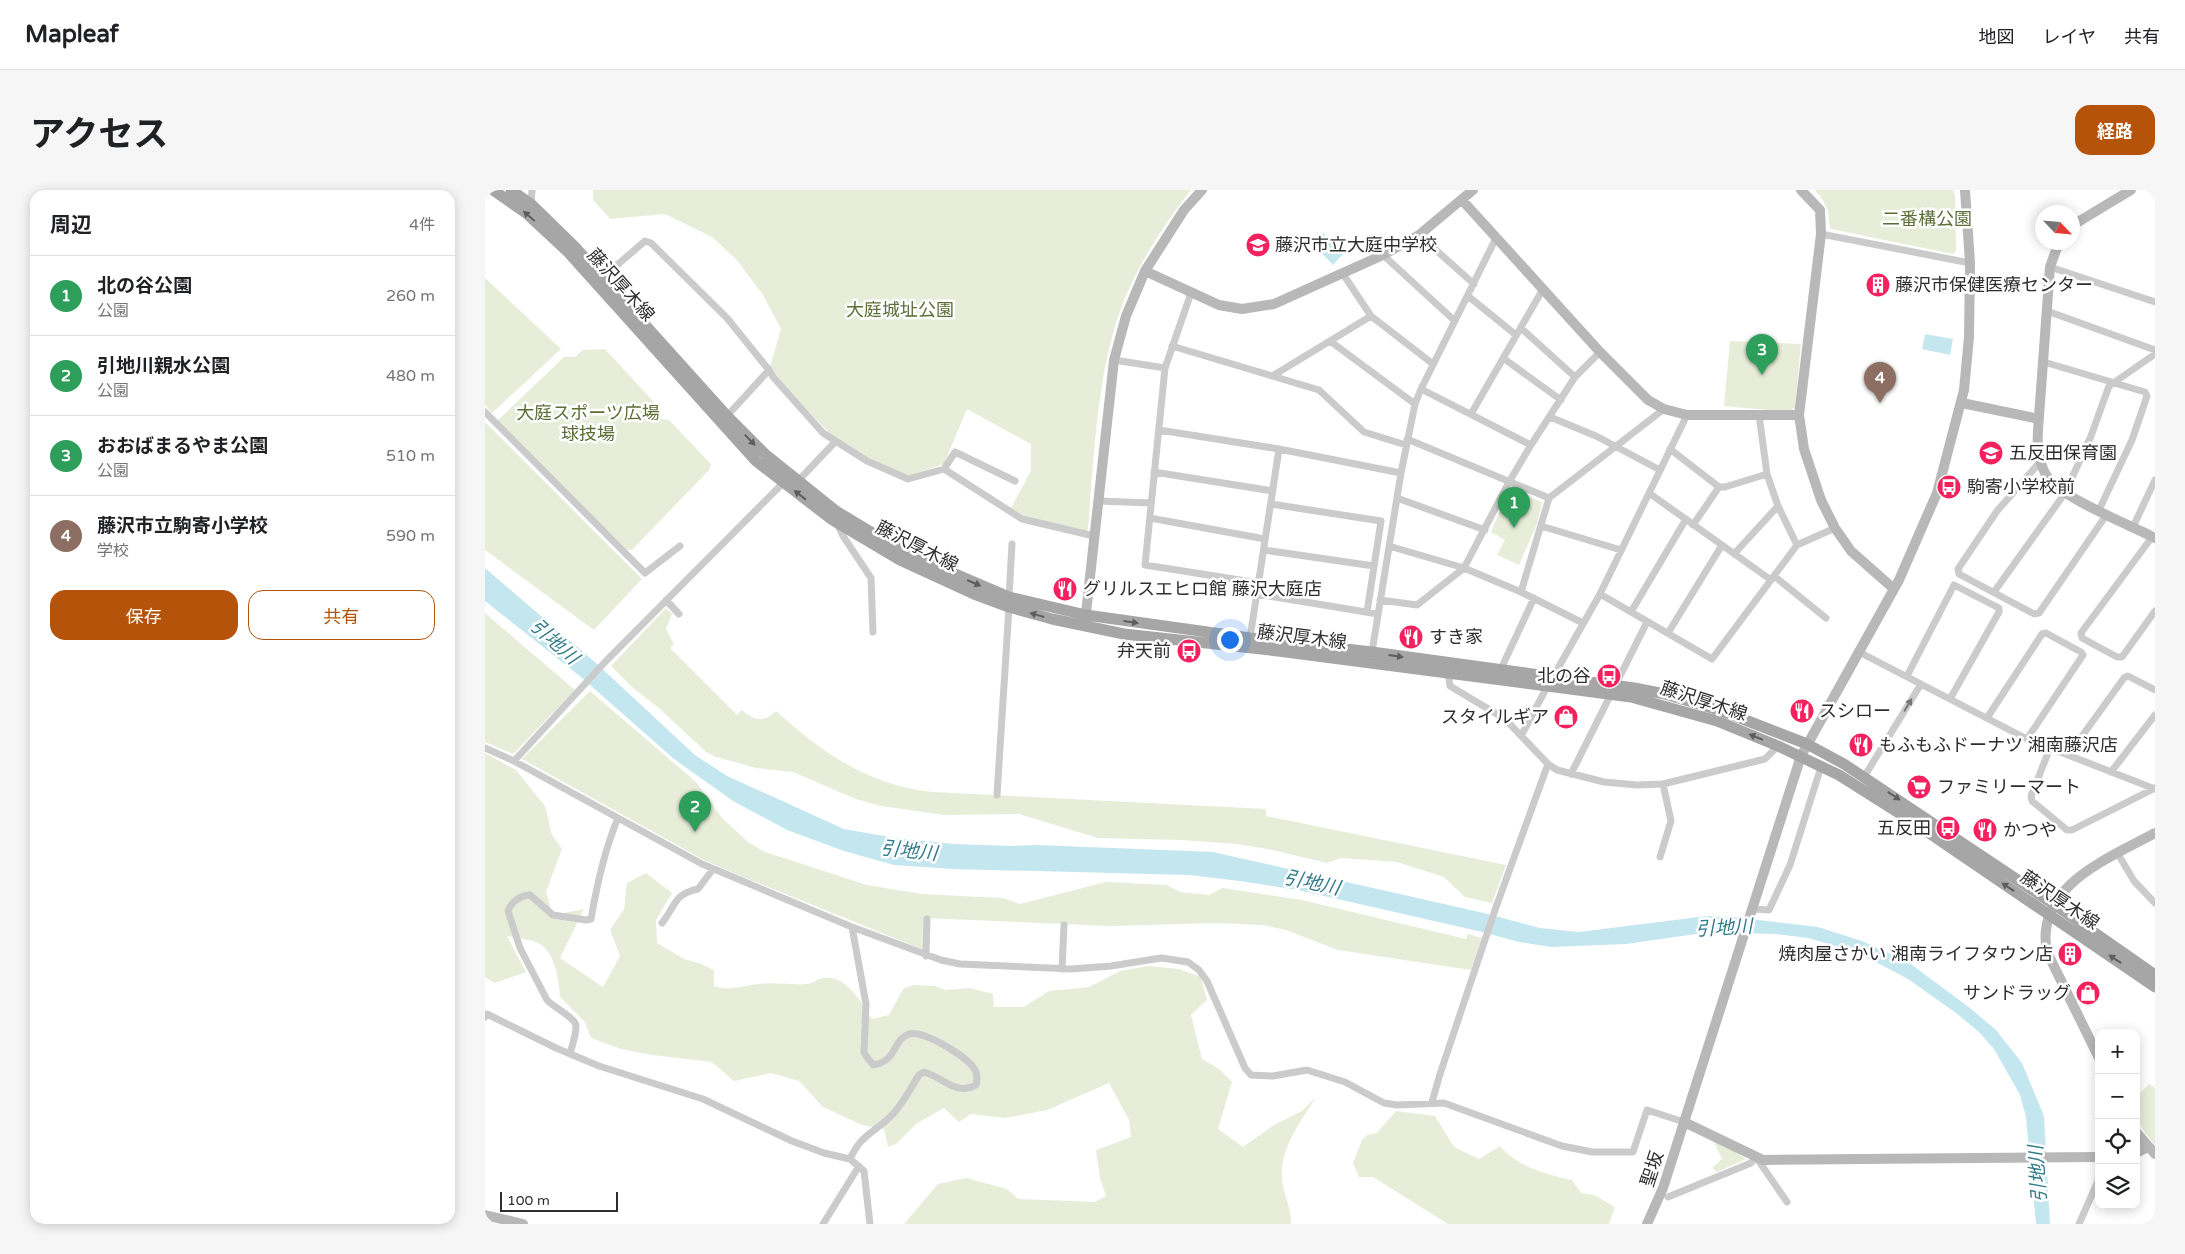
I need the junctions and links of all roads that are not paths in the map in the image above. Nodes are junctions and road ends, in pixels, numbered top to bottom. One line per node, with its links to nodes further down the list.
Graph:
1 (493, 190): 72 (main road, 藤沢厚木線, one-way to 1)
2 (511, 190): 10 (main road, 藤沢厚木線)
3 (532, 190): 10 (street)
4 (1202, 190): 19 (street)
5 (1473, 190): 9 (street)
6 (1801, 190): 13 (street)
7 (1965, 190): 17 (street, 聖坂)
8 (2131, 190): 11 (street)
9 (1462, 200): 12 (street); 14 (street)
10 (531, 204): 21 (main road, 藤沢厚木線)
11 (2080, 220)
12 (1419, 234): 16 (street); 22 (street)
13 (1821, 234): 17 (street); 55 (street)
14 (1496, 238): 22 (street); 23 (street)
15 (2056, 250): 18 (street)
16 (1383, 256): 20 (street); 29 (street)
17 (1970, 263): 49 (street, 聖坂)
18 (2050, 267): 26 (street); 27 (street)
19 (1145, 271): 24 (street); 38 (street)
20 (1343, 274): 24 (street); 28 (street)
21 (602, 278): 42 (street); 56 (main road, 藤沢厚木線)
22 (1474, 284): 25 (street)
23 (1543, 290): 30 (street); 35 (street)
24 (1191, 293): 33 (street)
25 (1468, 296): 29 (street); 31 (street)
26 (2155, 302)
27 (2047, 310): 34 (street); 39 (street)
28 (1371, 316): 32 (street); 40 (street)
29 (1455, 321): 40 (street)
30 (1521, 328): 31 (street); 44 (street)
31 (1516, 336): 37 (street)
32 (1330, 341): 43 (street); 48 (street)
33 (1172, 346): 41 (street); 43 (street)
34 (2155, 350)
35 (1600, 352): 44 (street); 50 (street)
36 (2155, 354): 45 (street)
37 (1503, 358): 47 (street); 52 (street)
38 (1114, 360): 41 (street); 82 (street)
39 (2044, 362): 45 (street); 58 (street)
40 (1433, 364): 46 (street)
41 (1165, 368): 59 (street)
42 (769, 370): 56 (street); 60 (street)
43 (1274, 375): 61 (street)
44 (1575, 377): 47 (street)
45 (2114, 381): 79 (street); 86 (street)
46 (1421, 388): 48 (street); 52 (street)
47 (1561, 400): 57 (street)
48 (1415, 404): 61 (street)
49 (1962, 404): 58 (street); 110 (street, 聖坂)
50 (1664, 409): 53 (street); 63 (street)
51 (485, 412): 101 (street)
52 (1471, 414): 62 (street)
53 (1687, 415): 54 (street); 65 (street)
54 (1759, 415): 55 (street); 71 (street)
55 (1799, 415): 93 (street)
56 (727, 416): 72 (main road, 藤沢厚木線, one-way to 72)
57 (1550, 417): 62 (street); 63 (street)
58 (2039, 419): 66 (street)
59 (1159, 430): 64 (street); 69 (street)
60 (835, 442): 67 (street); 72 (street)
61 (1407, 442): 70 (street); 75 (street)
62 (1531, 445): 75 (street)
63 (1617, 446): 68 (street); 81 (street)
64 (1279, 449): 70 (street); 77 (street)
65 (1670, 449): 68 (street); 76 (street)
66 (2040, 462): 79 (street); 112 (street)
67 (945, 469): 74 (street); 95 (street)
68 (1660, 470): 78 (street)
69 (1154, 472): 77 (street); 83 (street)
70 (1401, 473): 80 (street)
71 (1767, 474): 76 (street); 85 (street)
72 (790, 479): 89 (main road, 藤沢厚木線, one-way to 72); 116 (street); 118 (main road, 藤沢厚木線, one-way to 118)
73 (2155, 480): 92 (street)
74 (1015, 481)
75 (1509, 482): 81 (street); 94 (street)
76 (1719, 487): 90 (street)
77 (1273, 491): 84 (street)
78 (1649, 493): 88 (street); 104 (street)
79 (2065, 494): 86 (street); 112 (street)
80 (1397, 498): 94 (street); 102 (street)
81 (1549, 498): 91 (street)
82 (1098, 501): 83 (street); 95 (street)
83 (1151, 503): 87 (street)
84 (1271, 504): 97 (street); 106 (street)
85 (1778, 506): 100 (street); 105 (street)
86 (2103, 512): 92 (street); 112 (street)
87 (1150, 518): 97 (street); 109 (street)
88 (1686, 519): 90 (street); 121 (street)
89 (837, 522): 118 (main road, 藤沢厚木線); 128 (street)
90 (1693, 525): 99 (street)
91 (1541, 526): 104 (street); 111 (street)
92 (2133, 527): 96 (street)
93 (1835, 528): 100 (street); 110 (street)
94 (1485, 530): 107 (street)
95 (1095, 536): 125 (street)
96 (2154, 537): 119 (street)
97 (1265, 539): 103 (street)
98 (1013, 544): 118 (street)
99 (1722, 545): 105 (street); 129 (street)
100 (1797, 545): 108 (street)
101 (680, 546)
102 (1389, 546): 107 (street); 117 (street)
103 (1264, 550): 106 (street); 109 (street)
104 (1621, 550): 114 (street)
105 (1734, 554): 108 (street)
106 (1374, 566): 120 (street)
107 (1464, 568): 111 (street); 117 (street)
108 (1773, 578): 124 (street); 129 (street)
109 (1259, 583): 113 (street)
110 (1894, 589): 132 (street, 聖坂)
111 (1521, 592): 115 (street)
112 (1995, 592)
113 (1257, 594): 120 (street); 130 (street)
114 (1600, 594): 121 (street); 127 (street)
115 (1534, 598): 127 (street); 134 (street)
116 (666, 600): 122 (street); 150 (street)
117 (1380, 600): 123 (street)
118 (1009, 602): 125 (main road, 藤沢厚木線); 158 (street)
119 (2155, 611)
120 (1367, 612): 123 (street)
121 (1631, 612): 126 (street)
122 (679, 614)
123 (1378, 614): 131 (street)
124 (1826, 618)
125 (1085, 620): 130 (main road, 藤沢厚木線, one-way to 130); 133 (main road, 藤沢厚木線)
126 (1647, 622): 129 (street); 154 (street)
127 (1583, 623): 136 (street)
128 (873, 632)
129 (1668, 633)
130 (1250, 638): 131 (main road, 藤沢厚木線)
131 (1372, 652): 133 (main road, 藤沢厚木線, one-way to 133)
132 (1859, 652): 135 (street); 144 (street, 聖坂)
133 (1449, 668): 134 (main road, 藤沢厚木線); 136 (main road, 藤沢厚木線); 142 (street)
134 (1500, 670): 136 (main road, 藤沢厚木線)
135 (1907, 676): 137 (street); 139 (street)
136 (1551, 681): 142 (street); 144 (main road, 藤沢厚木線); 145 (main road, 藤沢厚木線, one-way to 136)
137 (1921, 684): 139 (street); 155 (street, one-way to 137)
138 (2155, 690): 148 (street)
139 (1950, 699): 141 (street)
140 (2155, 715): 153 (street)
141 (1987, 718): 143 (street); 143 (street)
142 (1521, 736): 151 (street)
143 (2027, 739): 147 (street)
144 (1807, 744): 149 (street, 聖坂); 155 (main road, 藤沢厚木線)
145 (1778, 746): 149 (main road, 藤沢厚木線); 156 (street)
146 (485, 748): 150 (street)
147 (2050, 748): 148 (street); 157 (street)
148 (2069, 754): 153 (street)
149 (1801, 756): 152 (main road, 藤沢厚木線); 166 (street, 聖坂)
150 (514, 761): 159 (street)
151 (1548, 764): 154 (street); 178 (street)
152 (1821, 766): 165 (main road, 藤沢厚木線, one-way to 152); 166 (street)
153 (2111, 772): 157 (street)
154 (1571, 774): 156 (street)
155 (1865, 777): 165 (main road, 藤沢厚木線, one-way to 165)
156 (1663, 784): 162 (street)
157 (2155, 788)
158 (997, 795)
159 (617, 818): 163 (street); 177 (street)
160 (2155, 833): 161 (street)
161 (2118, 854): 164 (street); 165 (street)
162 (1660, 857)
163 (713, 869): 168 (street); 170 (street)
164 (2155, 903)
165 (2052, 910): 173 (main road, 藤沢厚木線); 174 (main road, 藤沢厚木線, one-way to 165); 176 (street)
166 (1751, 912): 179 (street, 聖坂)
167 (927, 919): 171 (street)
168 (663, 923)
169 (1064, 926): 172 (street)
170 (852, 927): 171 (street); 184 (street)
171 (927, 956): 172 (street)
172 (1062, 969): 178 (street)
173 (2155, 975)
174 (2155, 987)
175 (486, 1015): 177 (street)
176 (2095, 1050)
177 (570, 1054): 184 (street)
178 (1432, 1102): 179 (street)
179 (1684, 1122): 182 (street); 193 (street, 聖坂)
180 (2140, 1137): 181 (street)
181 (2151, 1150)
182 (1756, 1157): 183 (street); 187 (street); 188 (street)
183 (2095, 1157)
184 (850, 1159): 186 (street)
185 (2099, 1164): 194 (street)
186 (859, 1166): 191 (street); 192 (street)
187 (1668, 1198)
188 (1787, 1202)
189 (485, 1215): 190 (street)
190 (523, 1224)
191 (823, 1224)
192 (870, 1224)
193 (1647, 1224)
194 (2079, 1224)

